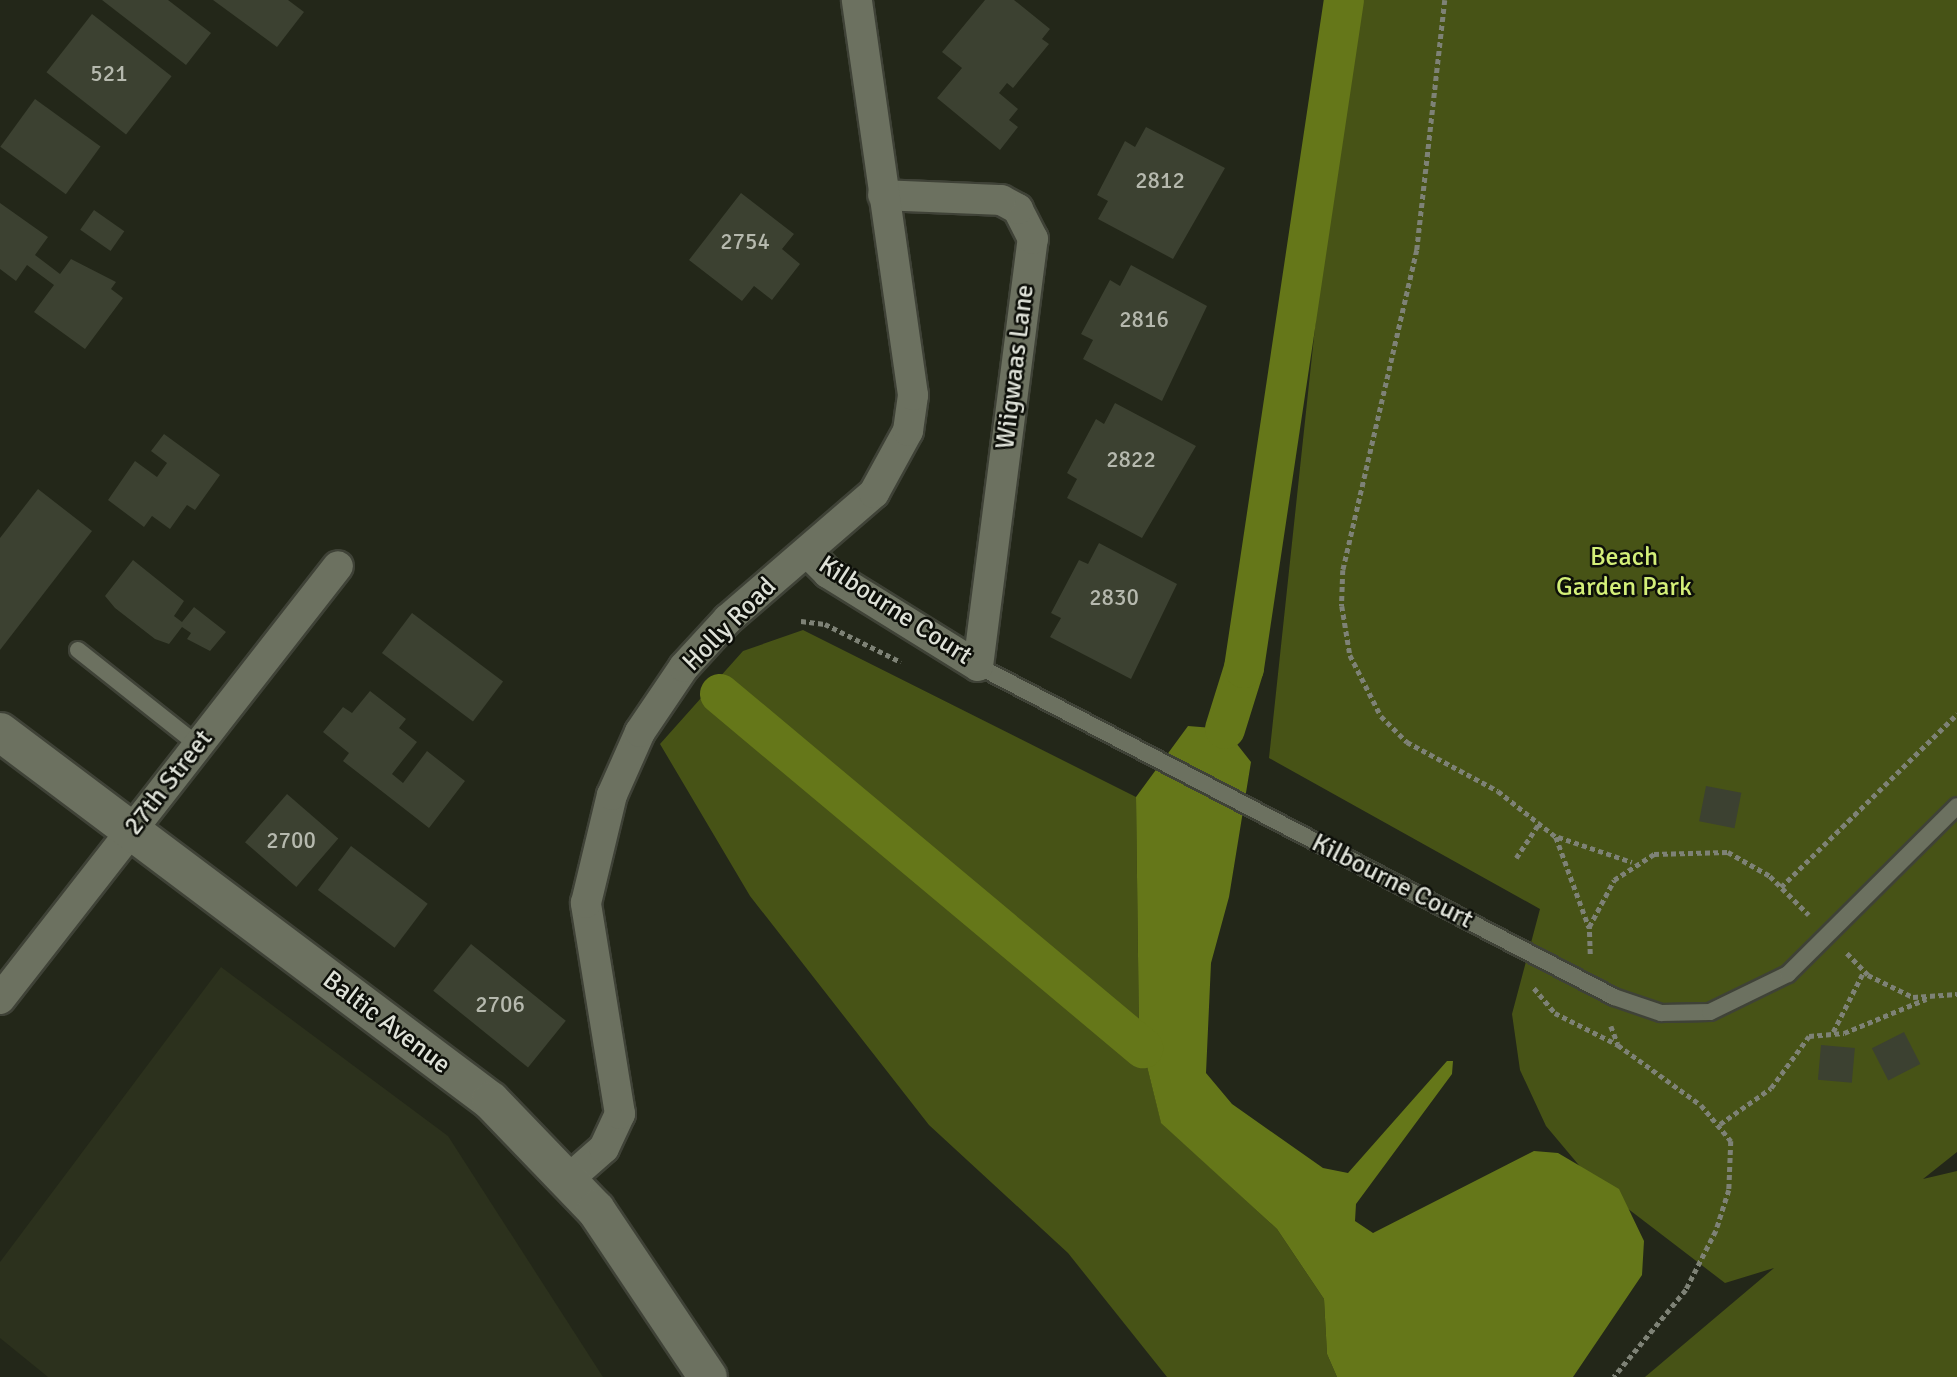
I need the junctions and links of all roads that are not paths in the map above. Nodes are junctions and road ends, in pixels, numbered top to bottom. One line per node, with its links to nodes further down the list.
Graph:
1 (858, 0): 2 (street, Holly Road)
2 (883, 195): 3 (street, Holly Road); 6 (street, Wiigwaas Lane)
3 (807, 552): 6 (street, Kilbourne Court); 12 (street, Holly Road)
4 (338, 566): 8 (street, 27th Street)
5 (78, 650): 8 (lane)
6 (978, 666): 9 (lane, Kilbourne Court)
7 (0, 732): 10 (street, Baltic Avenue)
8 (199, 746): 10 (street, 27th Street)
9 (1957, 806)
10 (131, 832): 11 (street, 27th Street); 12 (street, Baltic Avenue)
11 (0, 999)
12 (570, 1178): 13 (street, Baltic Avenue)
13 (708, 1377)

